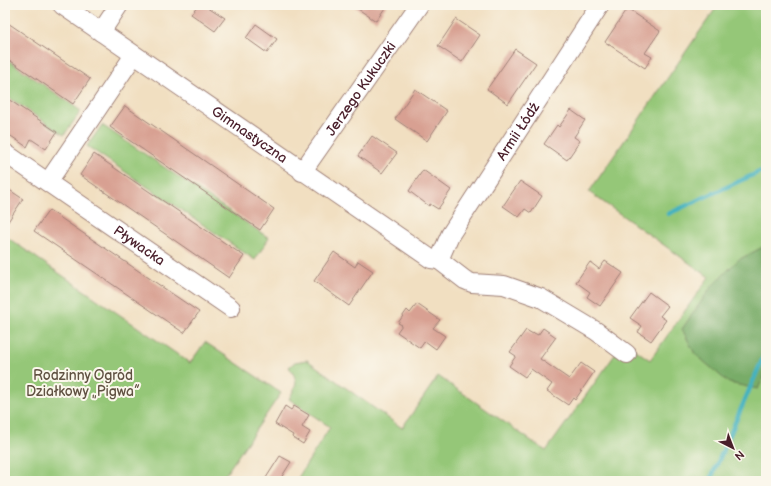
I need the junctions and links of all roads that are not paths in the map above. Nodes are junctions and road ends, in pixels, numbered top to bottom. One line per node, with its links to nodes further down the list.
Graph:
1 (62, 5): 5 (street, Gimnastyczna)
2 (119, 5): 5 (street)
3 (419, 5): 8 (street, Jerzego Kukuczki)
4 (600, 5): 10 (street, Armii Łódź)
5 (101, 32): 6 (street, Gimnastyczna)
6 (134, 55): 8 (street, Gimnastyczna); 9 (street)
7 (5, 153): 9 (street, Pływacka)
8 (302, 172): 10 (street, Gimnastyczna)
9 (48, 182): 11 (street, Pływacka)
10 (440, 260): 12 (street, Gimnastyczna)
11 (231, 308)
12 (627, 354)

